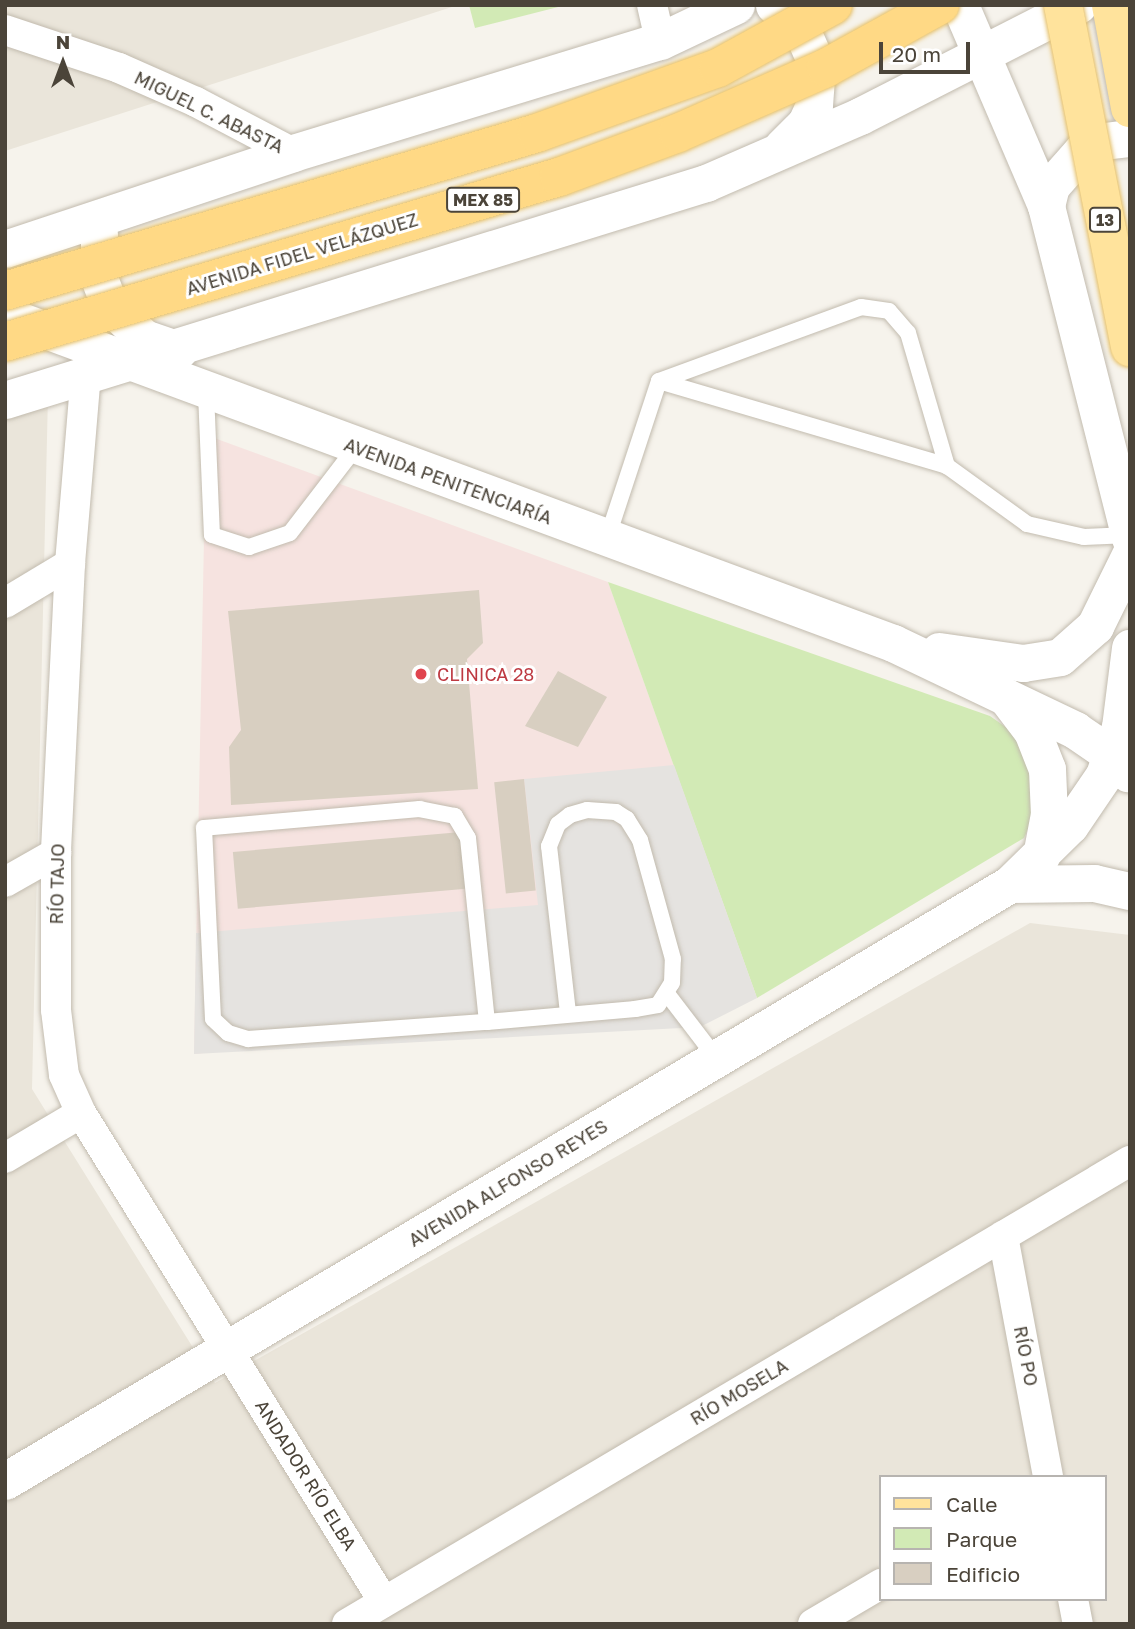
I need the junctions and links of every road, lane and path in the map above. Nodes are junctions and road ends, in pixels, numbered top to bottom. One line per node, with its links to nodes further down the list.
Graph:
1 (652, 5): 11 (street)
2 (736, 5): 11 (street)
3 (774, 5): 15 (street)
4 (833, 5): 20 (highway, bridge)
5 (940, 5): 22 (highway, AVENIDA FIDEL VELÁZQUEZ / MEX 85, bridge)
6 (960, 5): 12 (street)
7 (1063, 5): 23 (main road, 13, bridge)
8 (1078, 5): 12 (street)
9 (1111, 5): 13 (main road)
10 (5, 30): 16 (street, MIGUEL C. ABASTA)
11 (660, 41): 16 (street)
12 (981, 56): 15 (street); 17 (street)
13 (1130, 107)
14 (1130, 138): 17 (street)
15 (778, 150): 24 (street)
16 (293, 153): 18 (street)
17 (1046, 206): 33 (street)
18 (106, 217): 19 (street); 24 (street)
19 (5, 249)
20 (5, 290)
21 (5, 315): 25 (street, AVENIDA PENITENCIARÍA)
22 (5, 342)
23 (1130, 348)
24 (179, 350): 25 (street)
25 (130, 363): 26 (street); 28 (street, AVENIDA PENITENCIARÍA)
26 (86, 373): 29 (street); 34 (street, RÍO TAJO)
27 (659, 381): 31 (lane); 31 (lane); 32 (lane)
28 (206, 393): 30 (street, AVENIDA PENITENCIARÍA); 30 (lane)
29 (5, 400)
30 (356, 447): 32 (street, AVENIDA PENITENCIARÍA)
31 (947, 466): 33 (lane)
32 (607, 539): 36 (street, AVENIDA PENITENCIARÍA)
33 (1129, 543): 36 (street, AVENIDA PENITENCIARÍA)
34 (70, 564): 35 (street); 40 (street, RÍO TAJO)
35 (5, 603)
36 (893, 643): 38 (street, AVENIDA PENITENCIARÍA)
37 (1130, 648): 39 (street, AVENIDA ALFONSO REYES)
38 (1006, 696): 39 (street, AVENIDA PENITENCIARÍA); 41 (street)
39 (1121, 766): 41 (street, AVENIDA ALFONSO REYES)
40 (56, 853): 42 (street); 49 (street, RÍO TAJO)
41 (1041, 856): 43 (street, AVENIDA ALFONSO REYES)
42 (5, 882)
43 (1010, 884): 44 (street); 48 (street, AVENIDA ALFONSO REYES)
44 (1130, 891)
45 (668, 995): 46 (lane); 46 (lane); 48 (lane)
46 (568, 1014): 47 (lane)
47 (487, 1022): 47 (lane)
48 (718, 1059): 53 (street, AVENIDA ALFONSO REYES)
49 (81, 1113): 50 (street); 53 (street, RÍO TAJO)
50 (5, 1158)
51 (1130, 1161): 52 (street, RÍO MOSELA)
52 (1003, 1236): 54 (street, RÍO PO); 58 (street, RÍO MOSELA)
53 (228, 1349): 55 (street, AVENIDA ALFONSO REYES); 58 (street, ANDADOR RÍO ELBA)
54 (1048, 1475)
55 (5, 1481)
56 (880, 1585): 60 (street)
57 (1073, 1601): 61 (street)
58 (384, 1602): 59 (street, RÍO MOSELA)
59 (347, 1624)
60 (813, 1624)
61 (1078, 1624)

